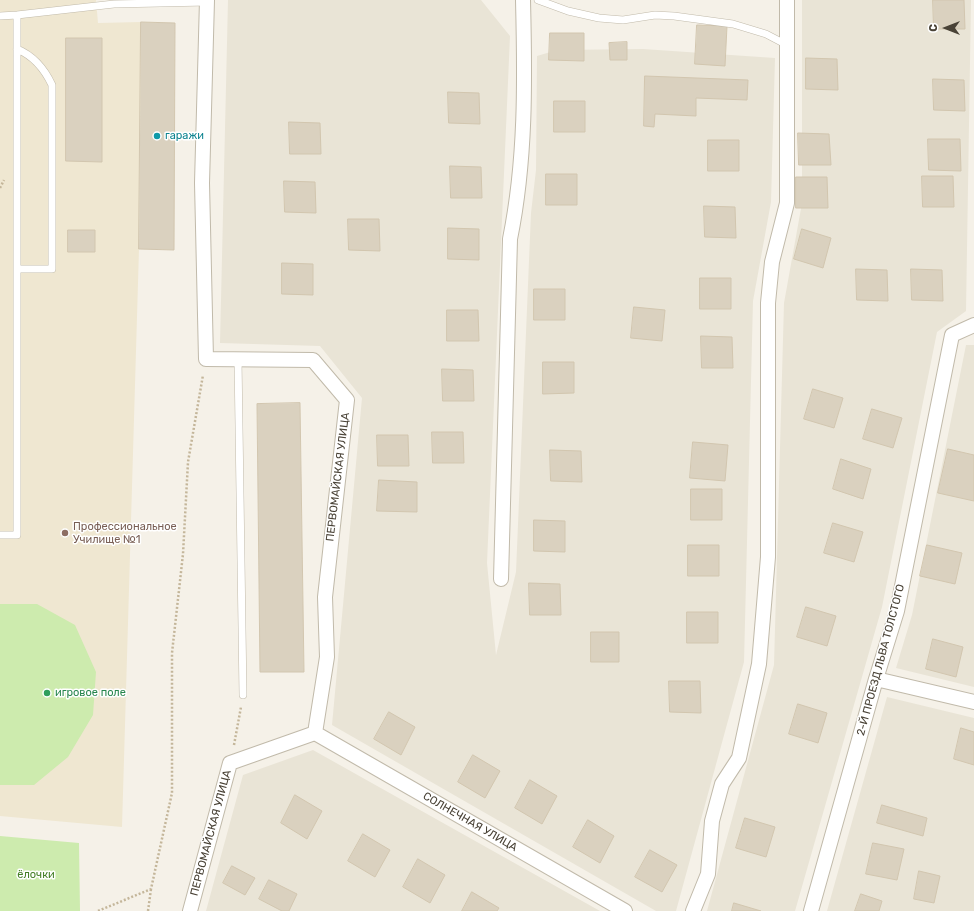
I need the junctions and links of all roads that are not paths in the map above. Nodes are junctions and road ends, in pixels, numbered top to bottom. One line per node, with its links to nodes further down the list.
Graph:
1 (523, 0): 13 (street)
2 (538, 0): 7 (lane)
3 (787, 0): 7 (street)
4 (207, 1): 6 (lane); 11 (street, ПЕРВОМАЙСКАЯ УЛИЦА)
5 (0, 16): 6 (lane)
6 (16, 16): 8 (lane)
7 (787, 45): 20 (street)
8 (16, 49): 9 (lane); 9 (lane)
9 (17, 269): 12 (lane)
10 (974, 325): 14 (street, 2-Й ПРОЕЗД ЛЬВА ТОЛСТОГО)
11 (238, 359): 15 (lane); 17 (street, ПЕРВОМАЙСКАЯ УЛИЦА)
12 (0, 535)
13 (501, 579)
14 (876, 679): 16 (street); 21 (street, 2-Й ПРОЕЗД ЛЬВА ТОЛСТОГО)
15 (243, 695)
16 (974, 702)
17 (315, 733): 18 (street, ПЕРВОМАЙСКАЯ УЛИЦА); 19 (street, СОЛНЕЧНАЯ УЛИЦА)
18 (190, 911)
19 (625, 911)
20 (693, 911)
21 (811, 911)

